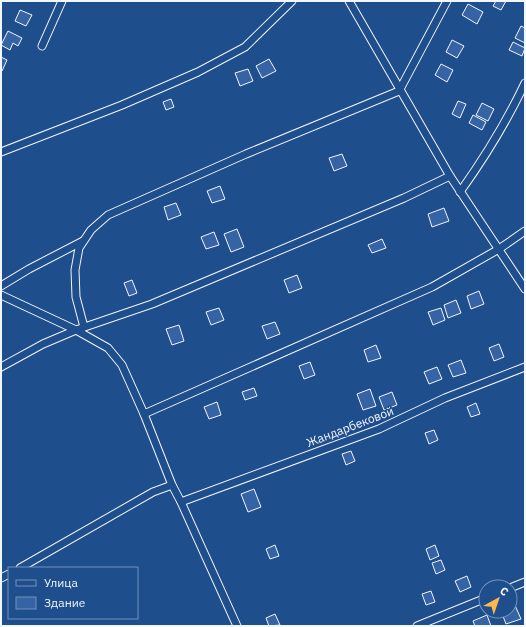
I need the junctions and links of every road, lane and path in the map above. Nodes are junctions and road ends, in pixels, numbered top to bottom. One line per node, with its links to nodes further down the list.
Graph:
1 (62, 1): 5 (street)
2 (292, 1): 8 (street)
3 (349, 1): 7 (street)
4 (447, 1): 7 (street)
5 (42, 46)
6 (525, 83): 10 (street)
7 (400, 91): 9 (street); 12 (street)
8 (1, 152)
9 (450, 176): 10 (street); 17 (street)
10 (460, 192): 13 (street)
11 (525, 230): 13 (street)
12 (83, 241): 14 (street); 17 (street)
13 (500, 249): 15 (street); 22 (street)
14 (1, 286)
15 (525, 288)
16 (1, 295): 18 (street)
17 (84, 327): 18 (street)
18 (76, 330): 20 (street); 22 (street)
19 (1, 358): 20 (street)
20 (4, 366)
21 (525, 367): 24 (street, Жандарбековой)
22 (144, 414): 23 (street)
23 (172, 485): 24 (street); 25 (street)
24 (181, 502): 27 (street)
25 (22, 567)
26 (478, 601): 28 (street)
27 (237, 626)
28 (417, 626)

